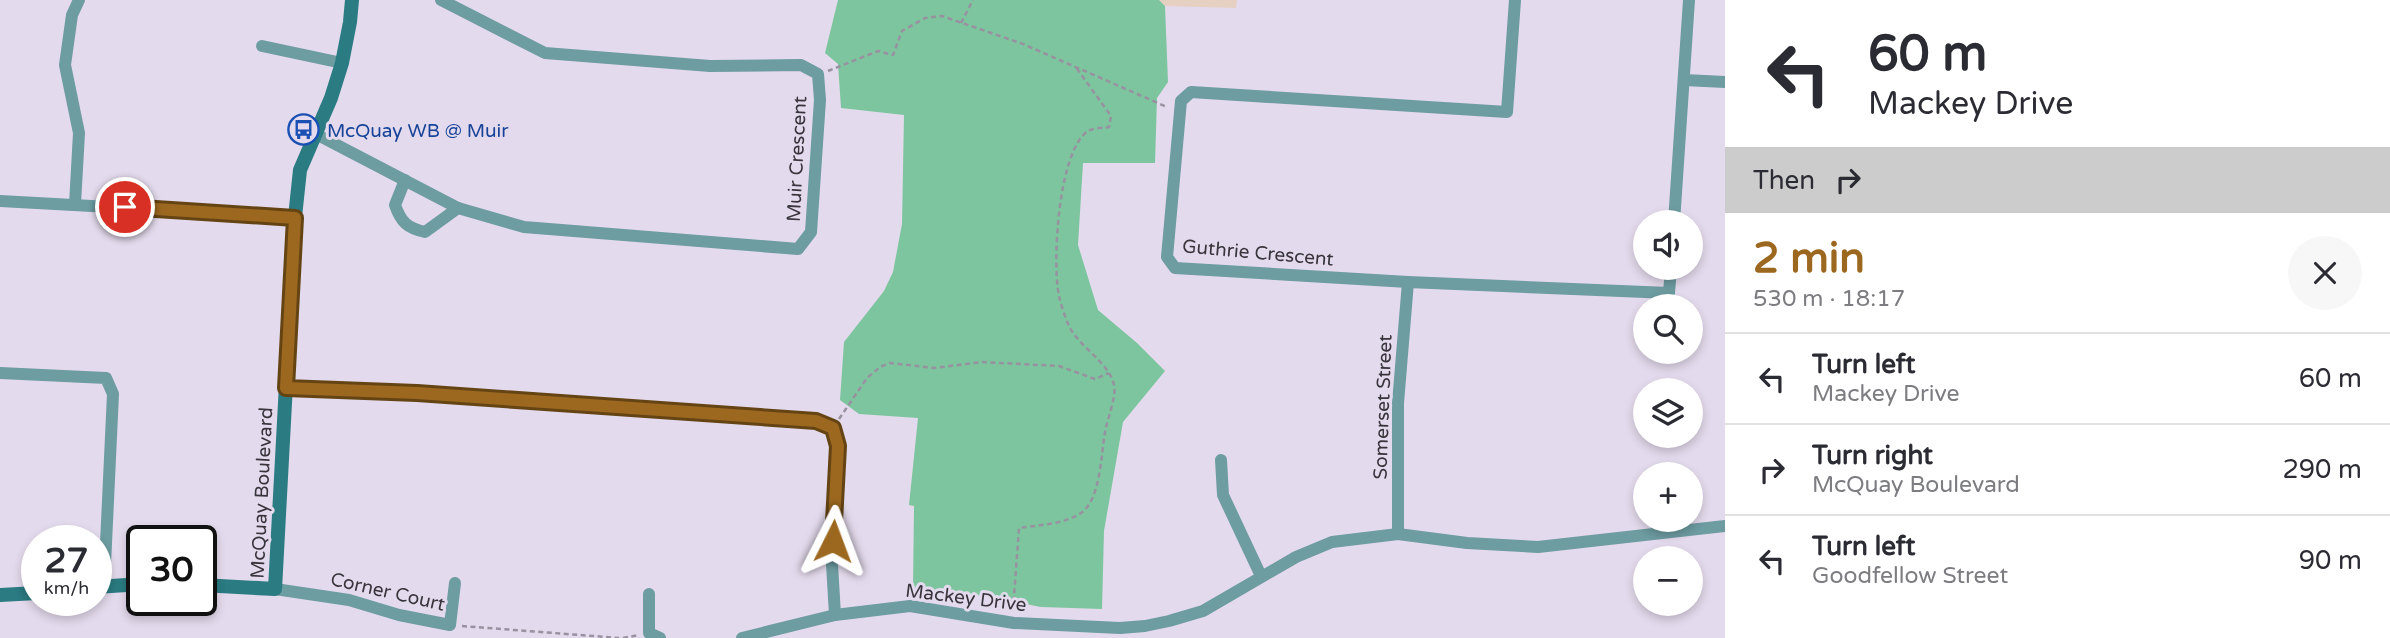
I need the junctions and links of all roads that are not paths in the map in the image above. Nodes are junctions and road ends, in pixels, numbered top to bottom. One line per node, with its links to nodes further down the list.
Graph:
1 (79, 0): 13 (street)
2 (352, 0): 7 (street, McQuay Boulevard)
3 (441, 0): 14 (street, Muir Crescent)
4 (1515, 0): 18 (street, Guthrie Crescent)
5 (1689, 0): 8 (street)
6 (261, 46): 7 (street)
7 (342, 63): 10 (street, McQuay Boulevard)
8 (1684, 80): 9 (street); 15 (street)
9 (1725, 82)
10 (314, 133): 11 (street, Muir Crescent); 16 (street, McQuay Boulevard)
11 (405, 180): 14 (street, Muir Crescent); 14 (street)
12 (0, 201): 13 (street)
13 (75, 204): 16 (street)
14 (458, 208)
15 (1675, 210)
16 (295, 218): 20 (street, McQuay Boulevard)
17 (1670, 280): 18 (street, Guthrie Crescent)
18 (1408, 282): 24 (street, Somerset Street)
19 (0, 373): 22 (street)
20 (286, 388): 28 (street, McQuay Boulevard); 32 (street)
21 (1222, 460): 25 (street)
22 (104, 525)
23 (1725, 526): 24 (street, Mackey Drive)
24 (1398, 534): 25 (street, Mackey Drive)
25 (1261, 576): 32 (street, Mackey Drive)
26 (455, 583): 28 (street, Corner Court)
27 (217, 586): 28 (street, McQuay Boulevard)
28 (275, 589)
29 (21, 594): 31 (street)
30 (649, 594): 33 (street)
31 (0, 595)
32 (835, 615): 34 (street, Mackey Drive)
33 (654, 636)
34 (742, 638)

